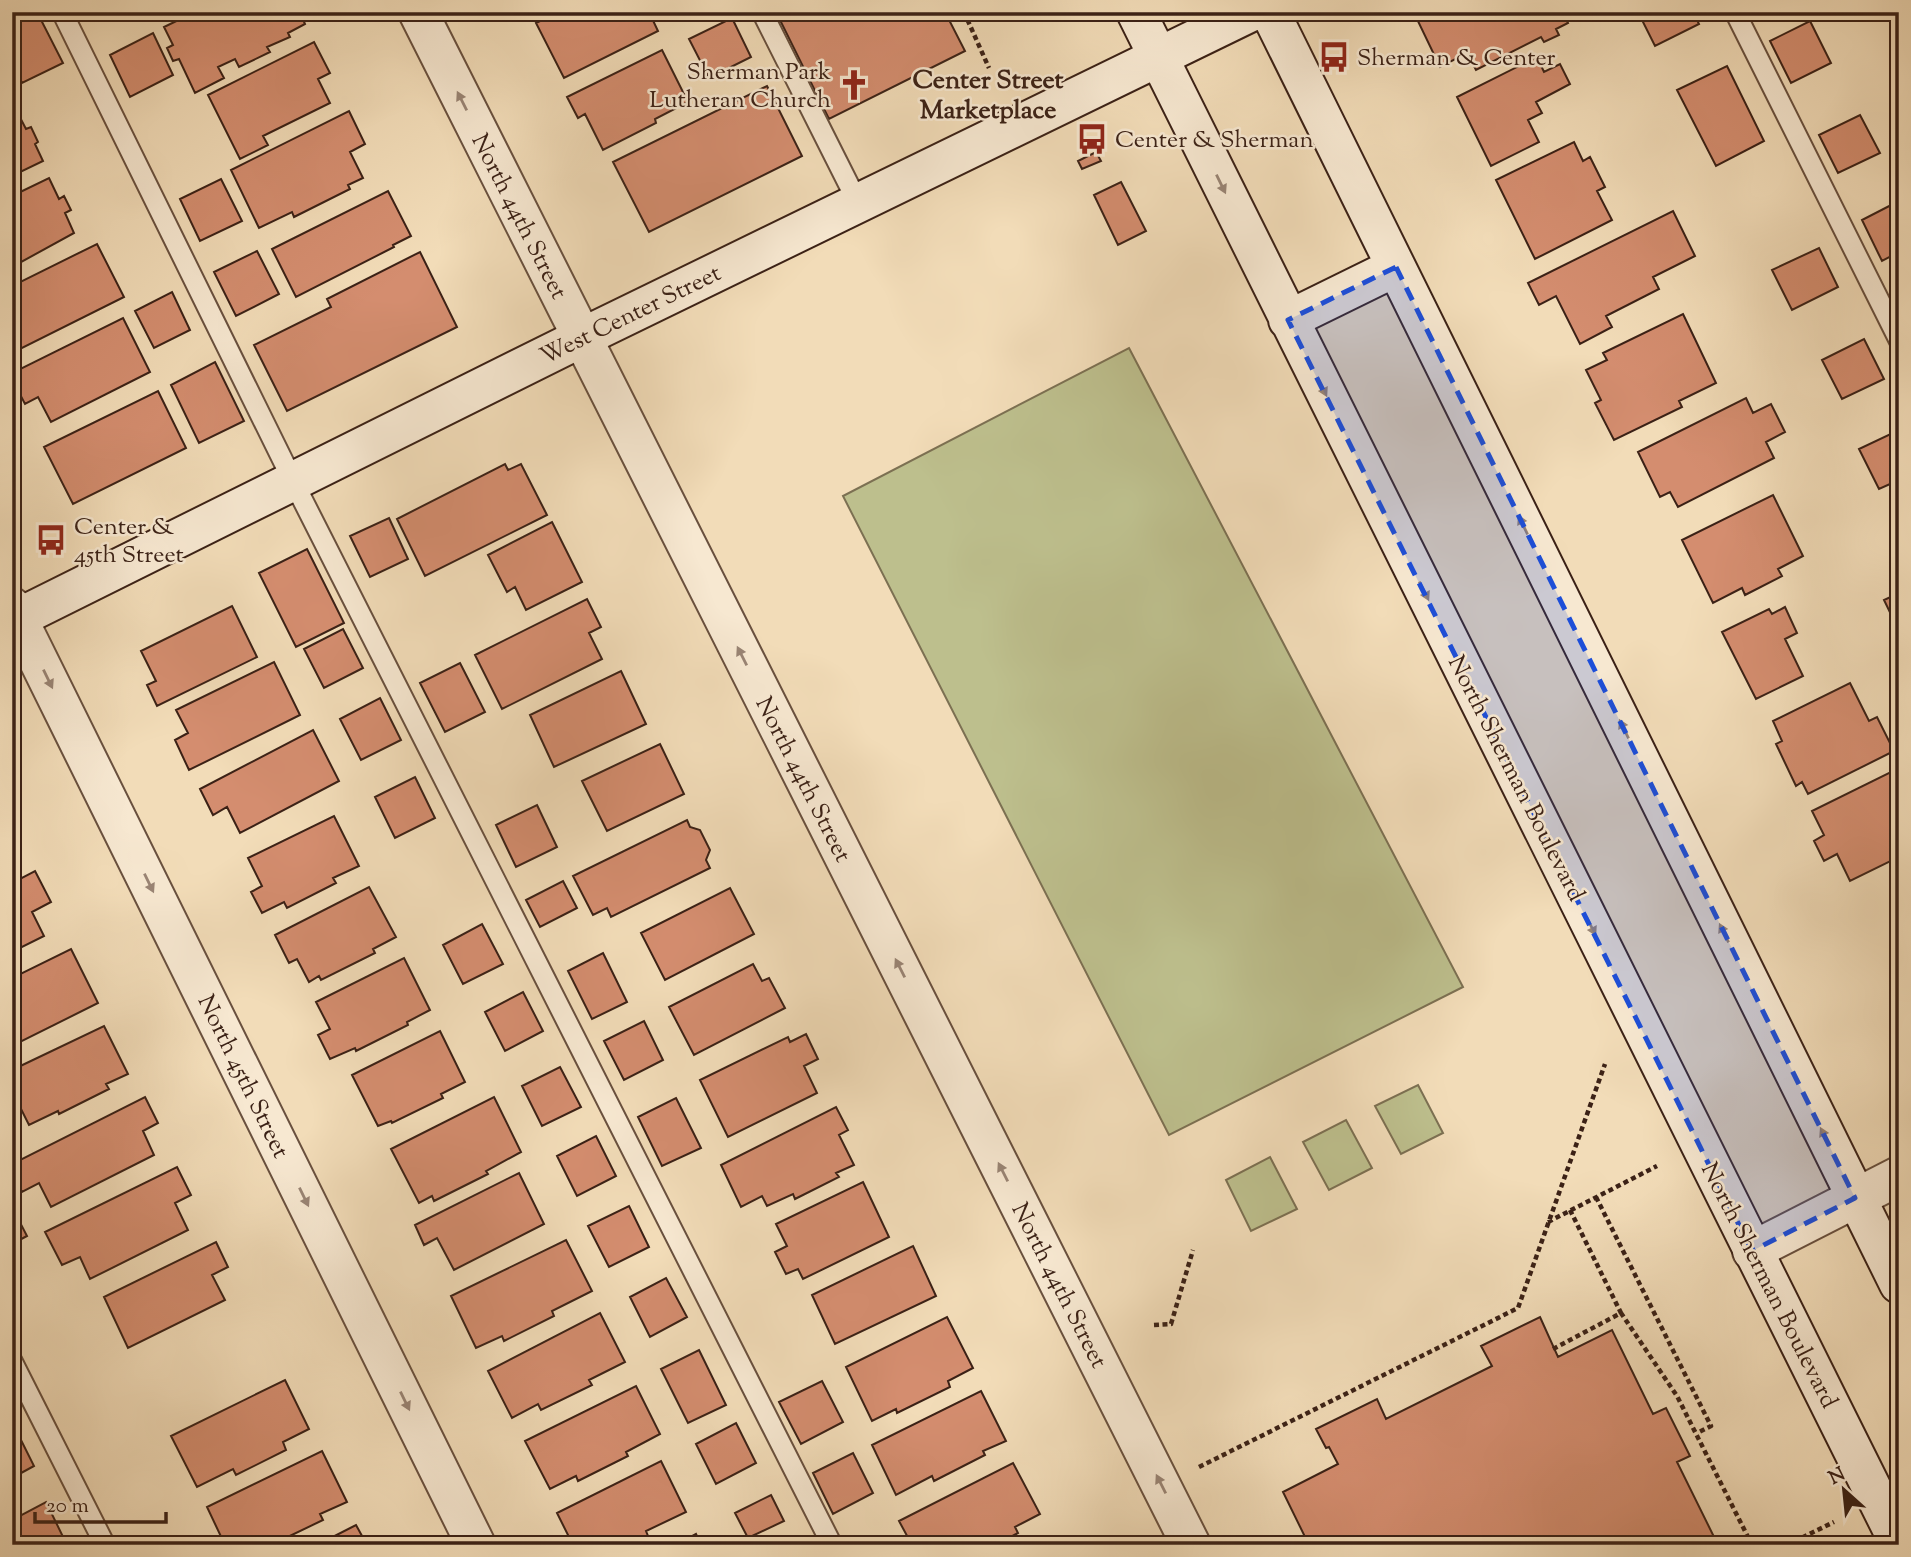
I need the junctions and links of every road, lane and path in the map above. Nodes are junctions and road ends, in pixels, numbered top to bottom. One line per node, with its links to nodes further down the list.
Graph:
1 (62, 12): 18 (lane)
2 (418, 12): 16 (street, North 44th Street, one-way to 2)
3 (762, 12): 13 (lane)
4 (964, 12): 12 (path)
5 (1063, 12): 10 (path)
6 (1136, 12): 11 (street, North Sherman Boulevard)
7 (1251, 12): 11 (street, West Center Street)
8 (1270, 12): 14 (street)
9 (1735, 12): 17 (lane)
10 (1086, 19)
11 (1158, 57): 13 (street, West Center Street); 15 (street, North Sherman Boulevard, one-way to 15)
12 (989, 68)
13 (858, 203): 16 (street, West Center Street)
14 (1396, 267): 15 (street); 24 (street, one-way to 14)
15 (1289, 320): 28 (street, North Sherman Boulevard, one-way to 28)
16 (581, 338): 18 (street, West Center Street); 37 (street, North 44th Street, one-way to 16)
17 (1899, 340)
18 (293, 481): 19 (street, West Center Street); 41 (lane)
19 (14, 615): 40 (street, North 45th Street, one-way to 40)
20 (1605, 1064): 26 (path)
21 (1657, 1166): 23 (path)
22 (1899, 1176): 24 (street)
23 (1596, 1197): 25 (path); 34 (path)
24 (1855, 1198): 28 (street); 29 (street)
25 (1570, 1210): 26 (path); 30 (path)
26 (1548, 1222): 35 (path)
27 (1193, 1250): 31 (path)
28 (1752, 1251): 38 (street, North Sherman Boulevard)
29 (1899, 1284)
30 (1621, 1313): 32 (path); 34 (path)
31 (1154, 1325)
32 (1553, 1349)
33 (12, 1361): 39 (lane)
34 (1697, 1433): 42 (path)
35 (1196, 1469)
36 (1834, 1522): 43 (path)
37 (1177, 1540)
38 (1899, 1543)
39 (105, 1545)
40 (476, 1545)
41 (832, 1545)
42 (1752, 1545)
43 (1787, 1545)

